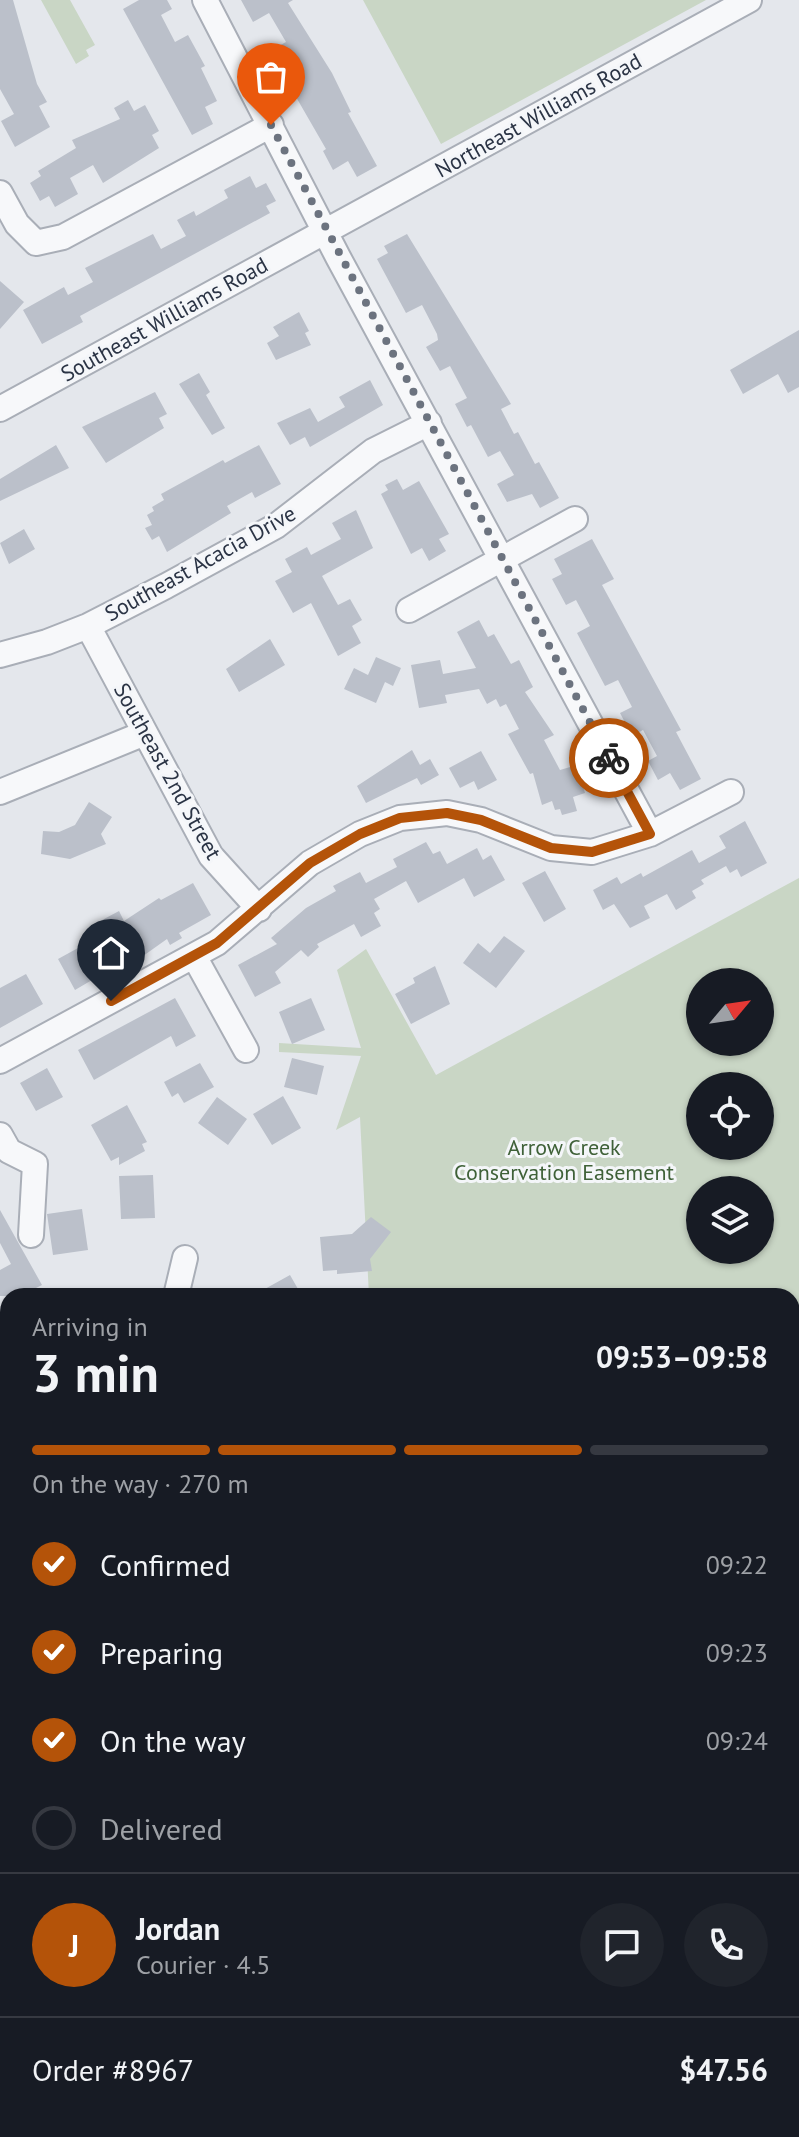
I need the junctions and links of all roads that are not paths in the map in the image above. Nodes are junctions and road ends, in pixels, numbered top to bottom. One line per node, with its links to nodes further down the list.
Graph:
1 (205, 0): 3 (street)
2 (749, 0): 5 (street, Northeast Williams Road)
3 (271, 125): 4 (street); 5 (street)
4 (0, 193)
5 (327, 230): 6 (street, Southeast Williams Road); 7 (street)
6 (0, 409)
7 (429, 423): 9 (street); 11 (street, Southeast Acacia Drive)
8 (575, 519): 9 (street)
9 (502, 558): 10 (street); 16 (street)
10 (409, 610)
11 (88, 626): 12 (street, Southeast Acacia Drive); 13 (street, Southeast 2nd Street)
12 (0, 655)
13 (145, 733): 14 (street); 17 (street, Southeast 2nd Street)
14 (0, 792)
15 (731, 792): 16 (street)
16 (650, 834): 17 (street)
17 (259, 909): 18 (street)
18 (194, 956): 19 (street); 20 (street)
19 (246, 1050)
20 (0, 1061)
21 (0, 1135): 22 (street)
22 (31, 1235)
23 (185, 1258): 24 (street)
24 (178, 1288)

